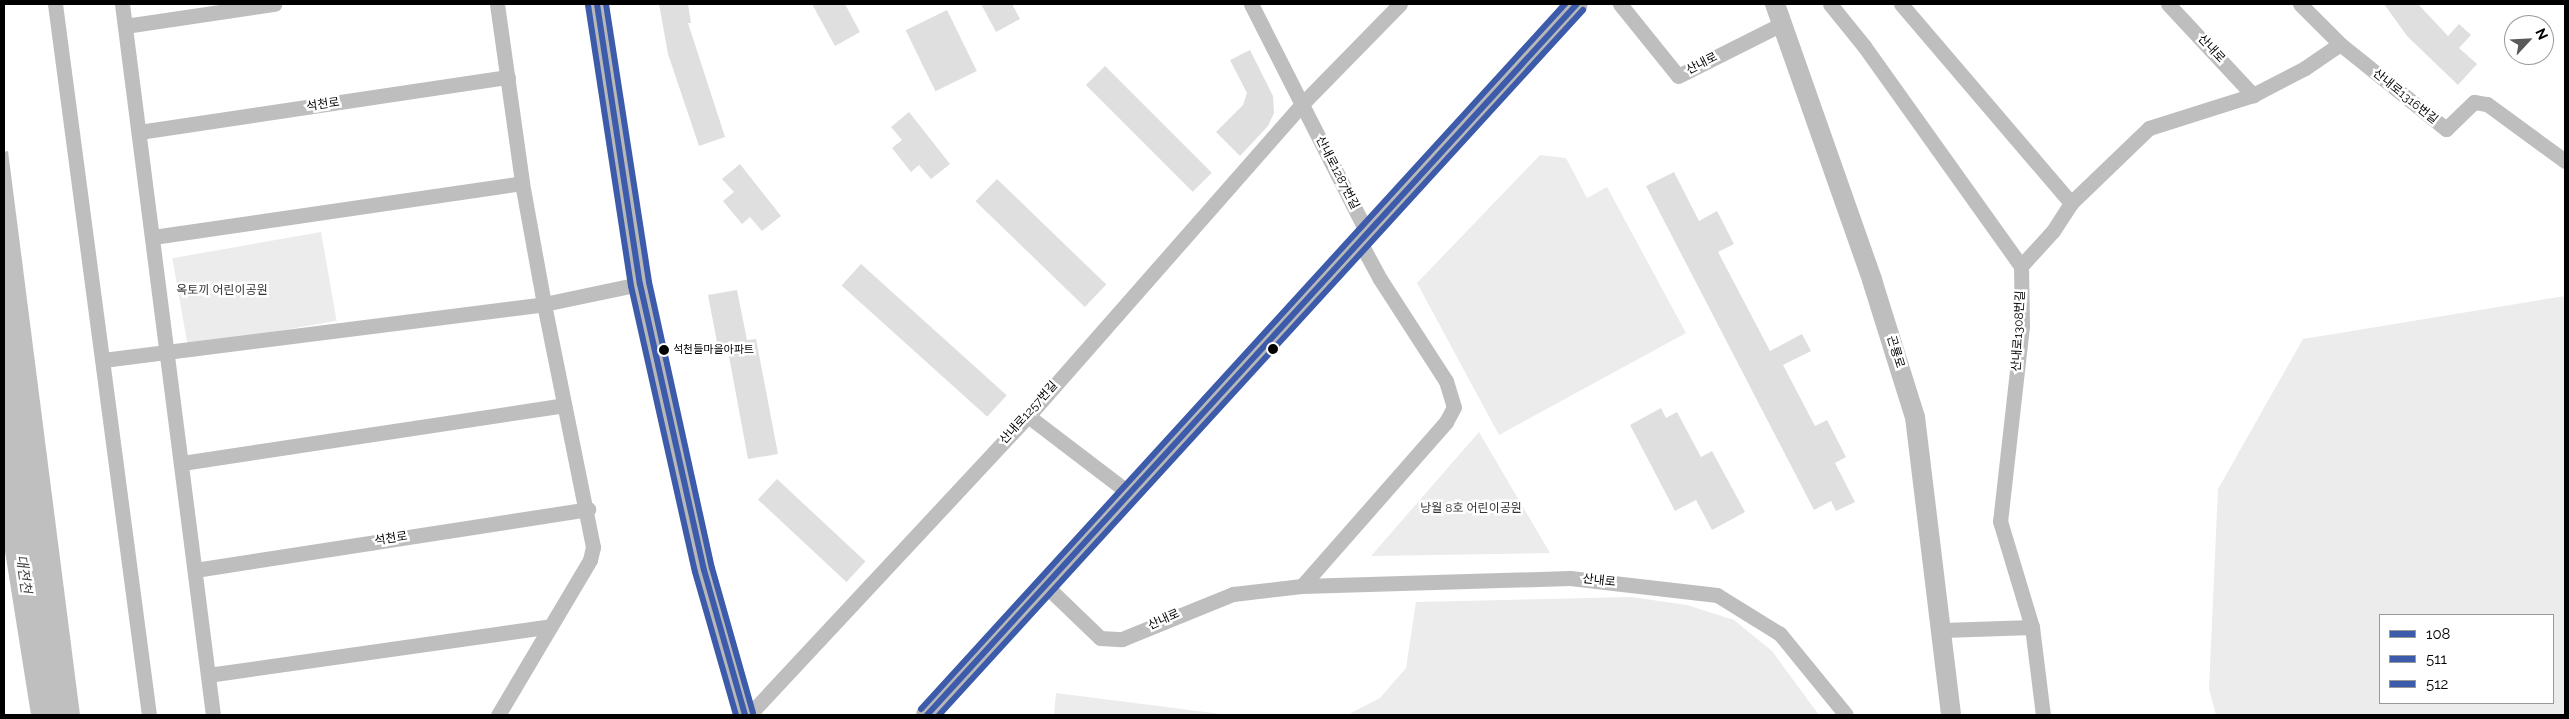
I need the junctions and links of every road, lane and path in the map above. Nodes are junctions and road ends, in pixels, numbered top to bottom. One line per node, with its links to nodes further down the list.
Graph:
1 (55, 4): 31 (street)
2 (122, 4): 16 (street)
3 (274, 4): 16 (street)
4 (497, 4): 18 (street)
5 (597, 4): 28 (main road, 산내로1257번길)
6 (1251, 4): 20 (street, 산내로1287번길)
7 (1400, 4): 20 (street)
8 (1577, 4): 26 (main road)
9 (1620, 4): 15 (street, 산내로)
10 (1775, 4): 15 (street, 곤룡로)
11 (1830, 4): 27 (street)
12 (1901, 4): 24 (street)
13 (2168, 4): 19 (street, 산내로)
14 (2300, 4): 17 (street, 산내로1316번길)
15 (1782, 24): 42 (street, 곤룡로)
16 (124, 26): 21 (street)
17 (2340, 44): 19 (street); 22 (street, 산내로1316번길)
18 (508, 77): 21 (street, 석천로); 23 (street)
19 (2253, 95): 24 (street)
20 (1302, 104): 26 (street, 산내로1287번길); 33 (street, 산내로1257번길)
21 (139, 132): 25 (street)
22 (2565, 161)
23 (522, 183): 25 (street); 29 (street)
24 (2071, 203): 27 (street)
25 (153, 237): 30 (street)
26 (1360, 242): 35 (main road); 39 (street)
27 (2021, 266): 41 (street, 산내로1308번길)
28 (640, 284): 29 (street); 47 (main road, 산내로1257번길)
29 (544, 304): 30 (street); 32 (street)
30 (168, 350): 31 (street); 34 (street)
31 (103, 360): 44 (street)
32 (564, 405): 34 (street); 36 (street)
33 (1028, 416): 35 (street); 47 (street, 산내로1257번길)
34 (182, 463): 37 (street)
35 (1129, 493): 38 (main road)
36 (588, 508): 37 (street, 석천로); 40 (street)
37 (195, 570): 43 (street)
38 (1045, 586): 39 (street, 산내로); 48 (main road)
39 (1302, 586): 49 (street, 산내로)
40 (551, 626): 43 (street); 46 (street)
41 (2032, 627): 42 (street); 51 (street, 산내로1308번길)
42 (1943, 630): 50 (street, 곤룡로)
43 (208, 675): 45 (street)
44 (149, 715)
45 (213, 715)
46 (498, 715)
47 (747, 715)
48 (926, 715)
49 (1846, 715)
50 (1951, 715)
51 (2043, 715)

